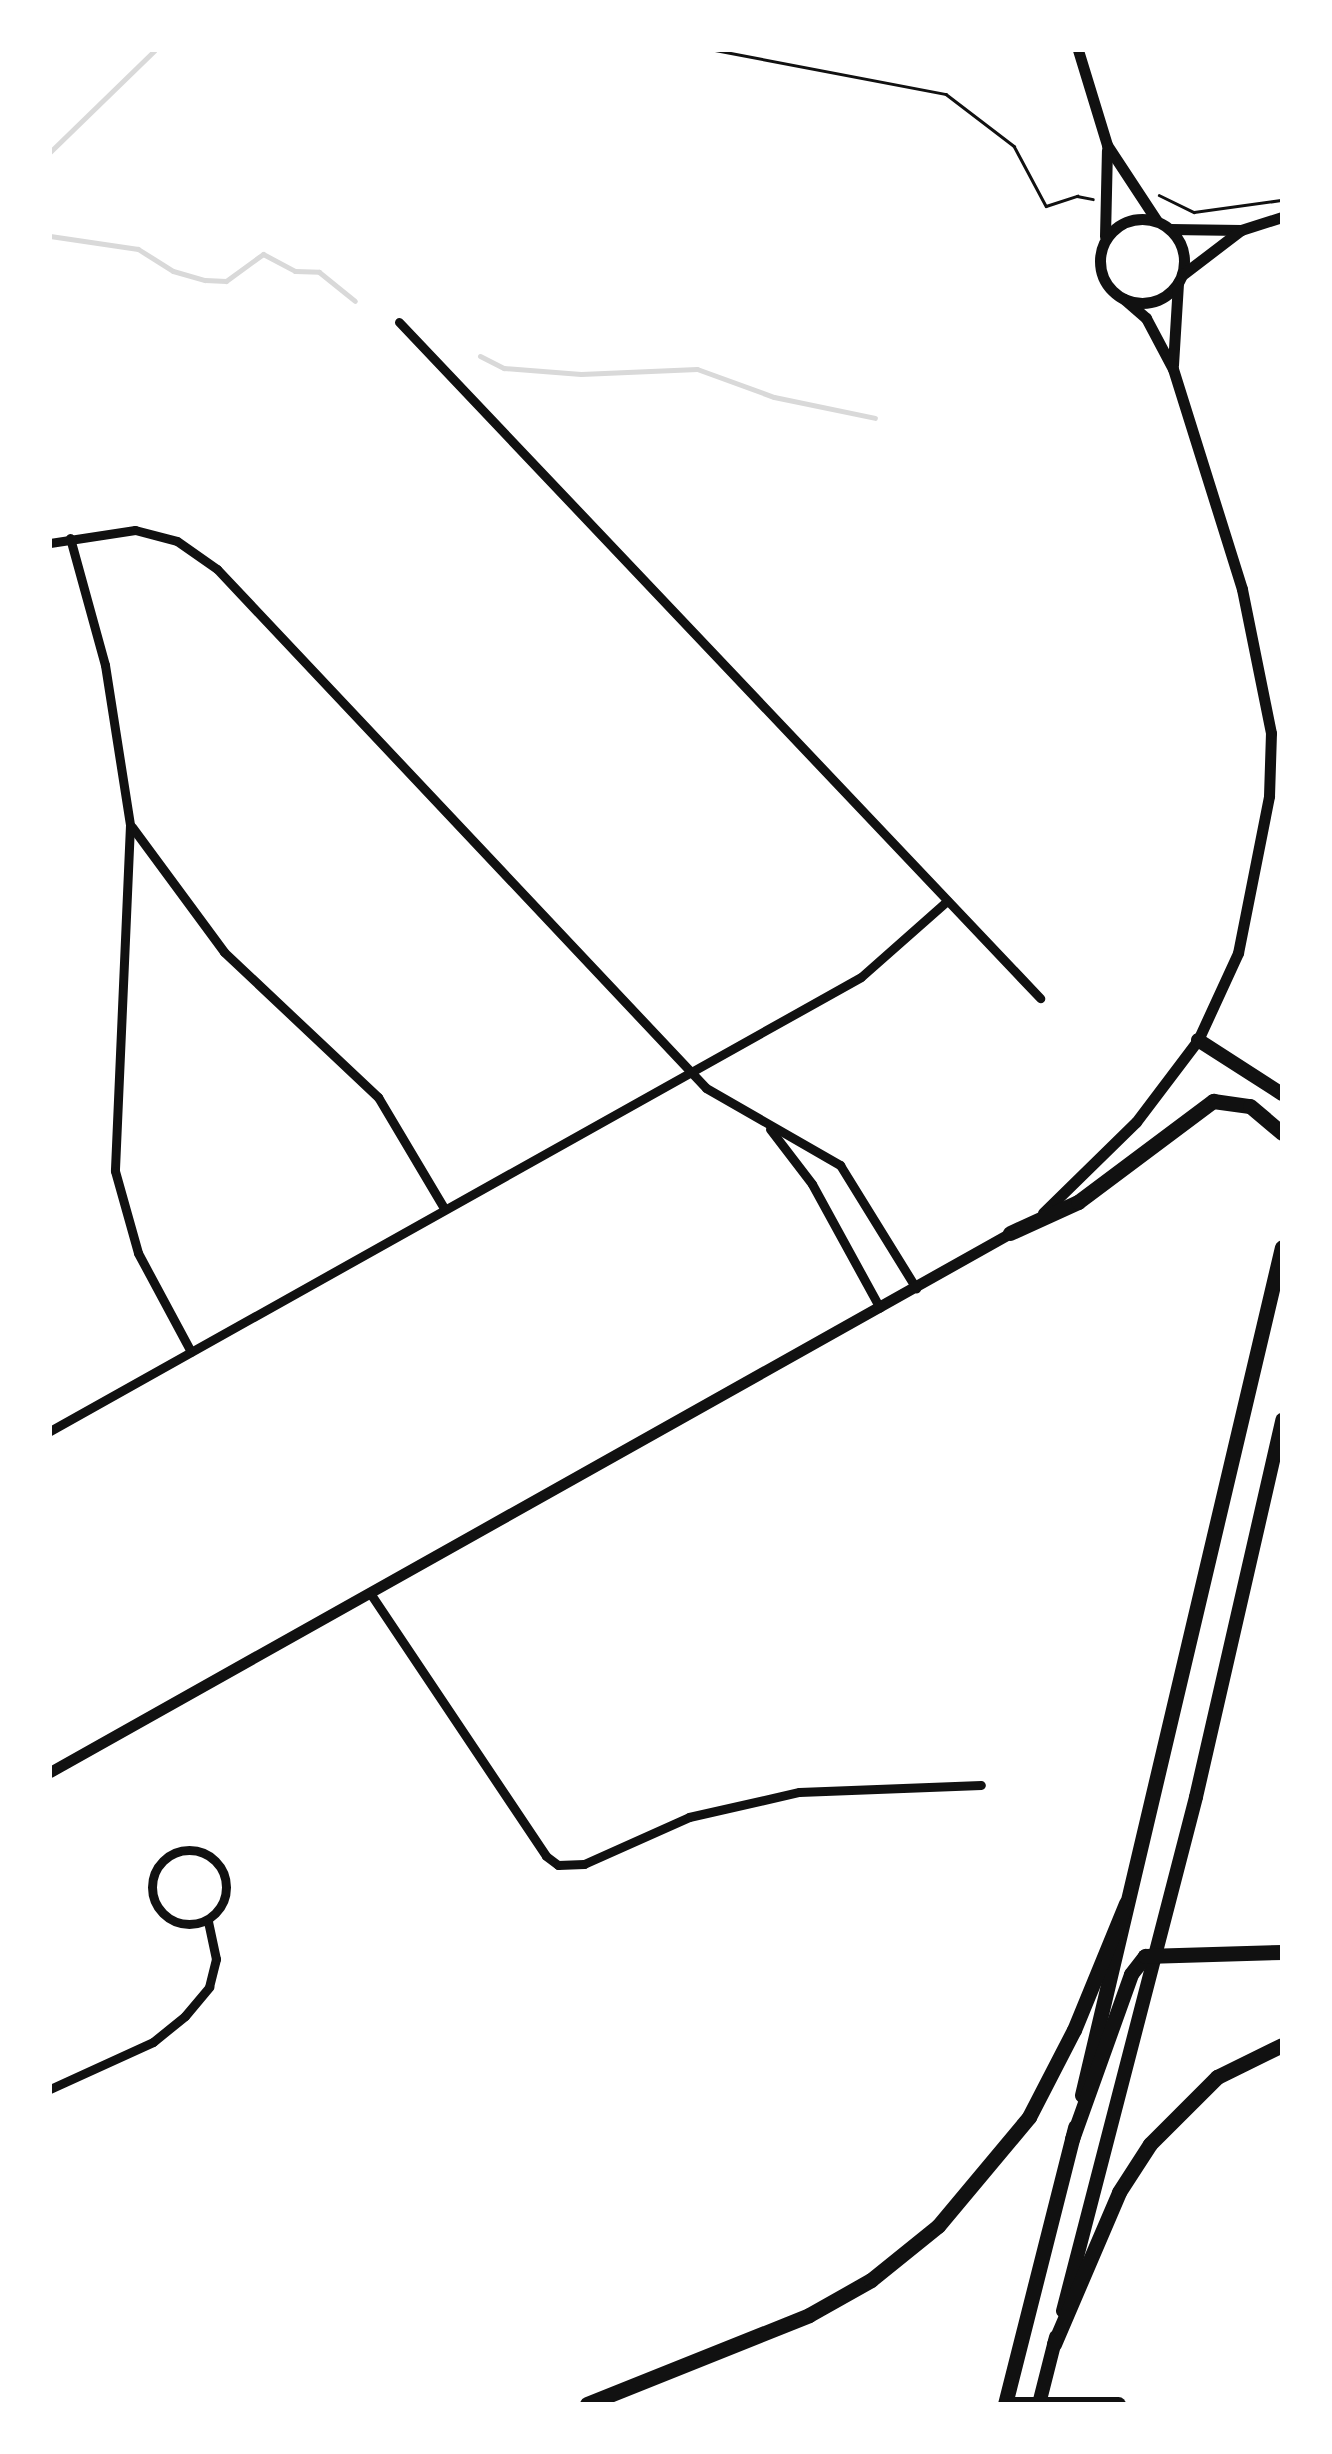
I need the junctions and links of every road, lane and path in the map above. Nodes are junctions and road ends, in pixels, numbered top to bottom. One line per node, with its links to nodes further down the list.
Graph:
1 (715, 50): 5 (path)
2 (1078, 50): 3 (street)
3 (1107, 145): 4 (street); 5 (street)
4 (1134, 192): 6 (path); 8 (street)
5 (1110, 198): 11 (street)
6 (1282, 200)
7 (1282, 217): 10 (street)
8 (1157, 221): 9 (street); 11 (street)
9 (1170, 229): 10 (street); 12 (street)
10 (1241, 230): 12 (street)
11 (1102, 248): 13 (street)
12 (1180, 279): 13 (street); 15 (street)
13 (1124, 299): 15 (street)
14 (399, 322): 19 (street)
15 (1173, 369): 21 (street)
16 (70, 538): 17 (street); 18 (street); 22 (street)
17 (50, 543)
18 (130, 825): 26 (street); 31 (street)
19 (947, 901): 20 (street); 22 (street)
20 (1040, 998)
21 (1198, 1040): 23 (main road); 27 (street)
22 (691, 1070): 24 (street); 26 (street)
23 (1282, 1094)
24 (768, 1127): 29 (street); 30 (street)
25 (1282, 1132): 27 (highway)
26 (444, 1208): 31 (street)
27 (1010, 1233): 29 (street)
28 (1282, 1248): 37 (highway)
29 (916, 1288): 30 (street)
30 (880, 1308): 34 (street)
31 (191, 1352): 33 (street)
32 (1282, 1420): 40 (main road)
33 (50, 1431)
34 (370, 1593): 35 (street); 36 (street)
35 (50, 1772)
36 (981, 1785)
37 (1126, 1903): 43 (highway); 45 (highway)
38 (208, 1920): 38 (street); 42 (street)
39 (1282, 1952): 40 (highway)
40 (1154, 1954): 43 (highway); 44 (main road)
41 (1282, 2045): 44 (highway)
42 (50, 2089)
43 (1072, 2140): 46 (highway)
44 (1054, 2344): 48 (main road)
45 (586, 2404)
46 (1005, 2404)
47 (1014, 2404): 49 (highway)
48 (1039, 2404)
49 (1118, 2404)

